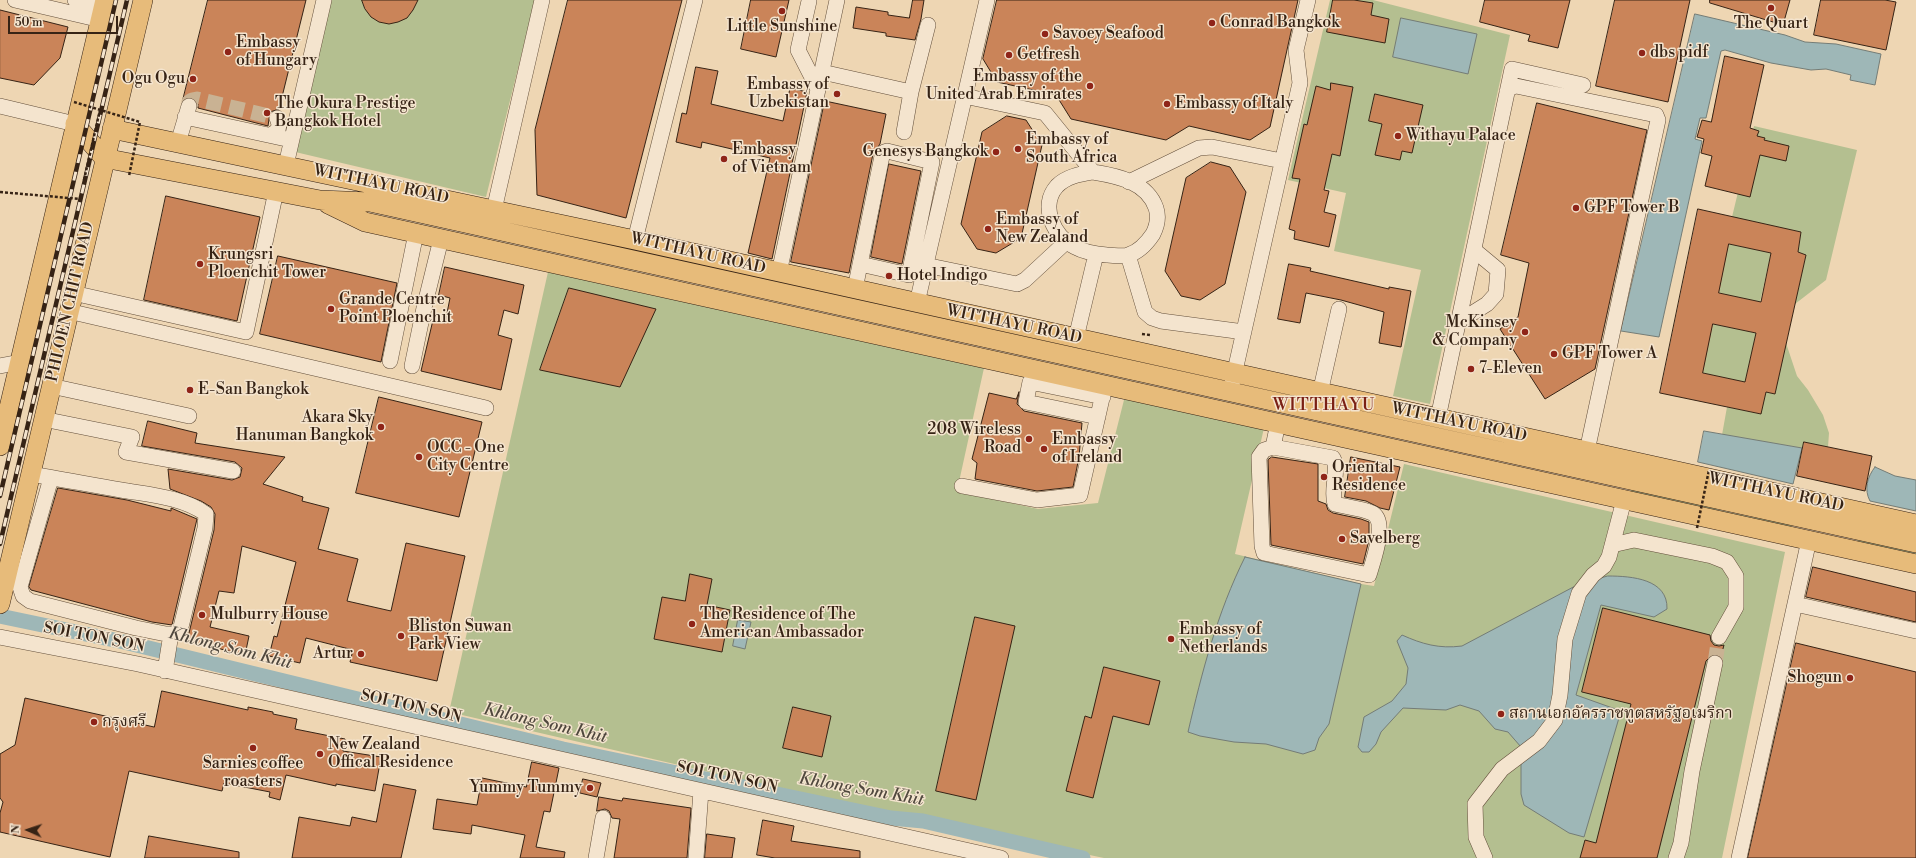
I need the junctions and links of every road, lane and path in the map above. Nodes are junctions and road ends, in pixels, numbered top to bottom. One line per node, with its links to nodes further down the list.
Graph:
1 (15, 0): 11 (street)
2 (75, 0): 11 (street)
3 (143, 0): 24 (main road, PHLOEN CHIT ROAD)
4 (324, 0): 22 (street)
5 (542, 0): 40 (street)
6 (695, 0): 43 (street)
7 (837, 0): 13 (street)
8 (987, 0): 18 (street)
9 (1308, 0): 30 (street)
10 (809, 1): 15 (street)
11 (103, 9): 23 (main road)
12 (928, 25): 16 (street)
13 (822, 72): 15 (street); 16 (street)
14 (1583, 85): 17 (street)
15 (818, 90): 50 (street)
16 (911, 92): 25 (street)
17 (1507, 92): 45 (street); 78 (street)
18 (964, 96): 32 (street); 49 (street)
19 (74, 102): 21 (path, bridge)
20 (0, 106): 23 (street)
21 (100, 110): 33 (path, bridge); 34 (path, bridge)
22 (295, 122): 26 (street); 27 (street)
23 (75, 124): 29 (main road); 59 (main road)
24 (112, 129): 28 (main road, WITTHAYU ROAD); 29 (main road, PHLOEN CHIT ROAD)
25 (904, 132)
26 (271, 135): 27 (street); 28 (street)
27 (291, 140): 31 (street)
28 (178, 143): 31 (main road, WITTHAYU ROAD)
29 (104, 158): 36 (main road, WITTHAYU ROAD); 52 (main road, PHLOEN CHIT ROAD)
30 (1282, 161): 35 (street); 56 (street)
31 (286, 165): 40 (main road, WITTHAYU ROAD)
32 (1094, 172): 35 (street); 44 (street)
33 (129, 176)
34 (84, 180)
35 (1130, 182): 47 (street)
36 (276, 191): 39 (main road, WITTHAYU ROAD); 52 (street)
37 (0, 192): 38 (path, bridge)
38 (80, 199)
39 (320, 200): 41 (main road, WITTHAYU ROAD); 64 (main road, WITTHAYU ROAD)
40 (494, 210): 43 (main road, WITTHAYU ROAD)
41 (418, 234): 42 (main road, WITTHAYU ROAD); 58 (street)
42 (441, 239): 62 (street); 66 (main road, WITTHAYU ROAD)
43 (635, 240): 50 (main road, WITTHAYU ROAD)
44 (1066, 242): 46 (street); 49 (street)
45 (1474, 250): 55 (street); 55 (street)
46 (1096, 254): 47 (street); 57 (street)
47 (1128, 255): 56 (street)
48 (860, 264): 48 (street); 51 (street)
49 (925, 265): 53 (street)
50 (779, 273): 51 (main road, WITTHAYU ROAD)
51 (855, 289): 53 (main road, WITTHAYU ROAD)
52 (71, 302): 65 (main road, PHLOEN CHIT ROAD); 69 (street)
53 (916, 303): 57 (main road, WITTHAYU ROAD)
54 (1339, 309): 68 (street)
55 (1460, 320): 72 (street)
56 (1244, 332): 63 (street)
57 (1076, 338): 60 (main road, WITTHAYU ROAD)
58 (390, 361)
59 (20, 362): 61 (street); 76 (main road)
60 (1196, 365): 63 (main road, WITTHAYU ROAD); 64 (main road)
61 (0, 366)
62 (412, 366)
63 (1235, 373): 67 (street); 68 (main road, WITTHAYU ROAD)
64 (1193, 384): 67 (main road, WITTHAYU ROAD)
65 (51, 386): 70 (street); 73 (main road, PHLOEN CHIT ROAD)
66 (1104, 391): 71 (street); 71 (street); 74 (main road, WITTHAYU ROAD)
67 (1230, 392): 75 (main road, WITTHAYU ROAD)
68 (1320, 393): 72 (main road, WITTHAYU ROAD)
69 (486, 408)
70 (190, 416)
71 (1098, 417): 85 (street)
72 (1433, 417): 75 (main road); 78 (main road, WITTHAYU ROAD)
73 (43, 419): 81 (street); 82 (main road, PHLOEN CHIT ROAD)
74 (1278, 423): 77 (street); 86 (main road, WITTHAYU ROAD)
75 (1454, 441): 84 (main road, WITTHAYU ROAD)
76 (0, 446)
77 (1273, 447): 77 (street)
78 (1587, 451): 79 (main road, WITTHAYU ROAD)
79 (1632, 461): 84 (main road); 87 (main road, WITTHAYU ROAD)
80 (1709, 470): 90 (path, bridge)
81 (233, 471)
82 (30, 474): 83 (street); 95 (main road, PHLOEN CHIT ROAD)
83 (51, 478): 98 (street); 98 (street)
84 (1628, 480): 86 (main road); 88 (main road, WITTHAYU ROAD)
85 (962, 486)
86 (1624, 500): 91 (main road, WITTHAYU ROAD); 93 (street)
87 (1829, 504): 88 (main road); 89 (main road, WITTHAYU ROAD)
88 (1824, 523): 91 (main road); 92 (main road, WITTHAYU ROAD)
89 (1916, 524)
90 (1697, 528)
91 (1814, 541): 94 (main road, WITTHAYU ROAD); 96 (street)
92 (1916, 543)
93 (1612, 545): 100 (street); 108 (street)
94 (1916, 564)
95 (0, 604)
96 (1795, 604): 97 (street); 110 (street)
97 (1916, 631)
98 (171, 635): 102 (street)
99 (0, 637): 102 (street, SOI TON SON)
100 (1719, 637)
101 (1715, 663): 109 (street)
102 (166, 664): 103 (street, SOI TON SON)
103 (702, 791): 106 (street); 107 (street, SOI TON SON)
104 (603, 818): 105 (street)
105 (596, 858)
106 (696, 858)
107 (1001, 858)
108 (1485, 858)
109 (1676, 858)
110 (1739, 858)

